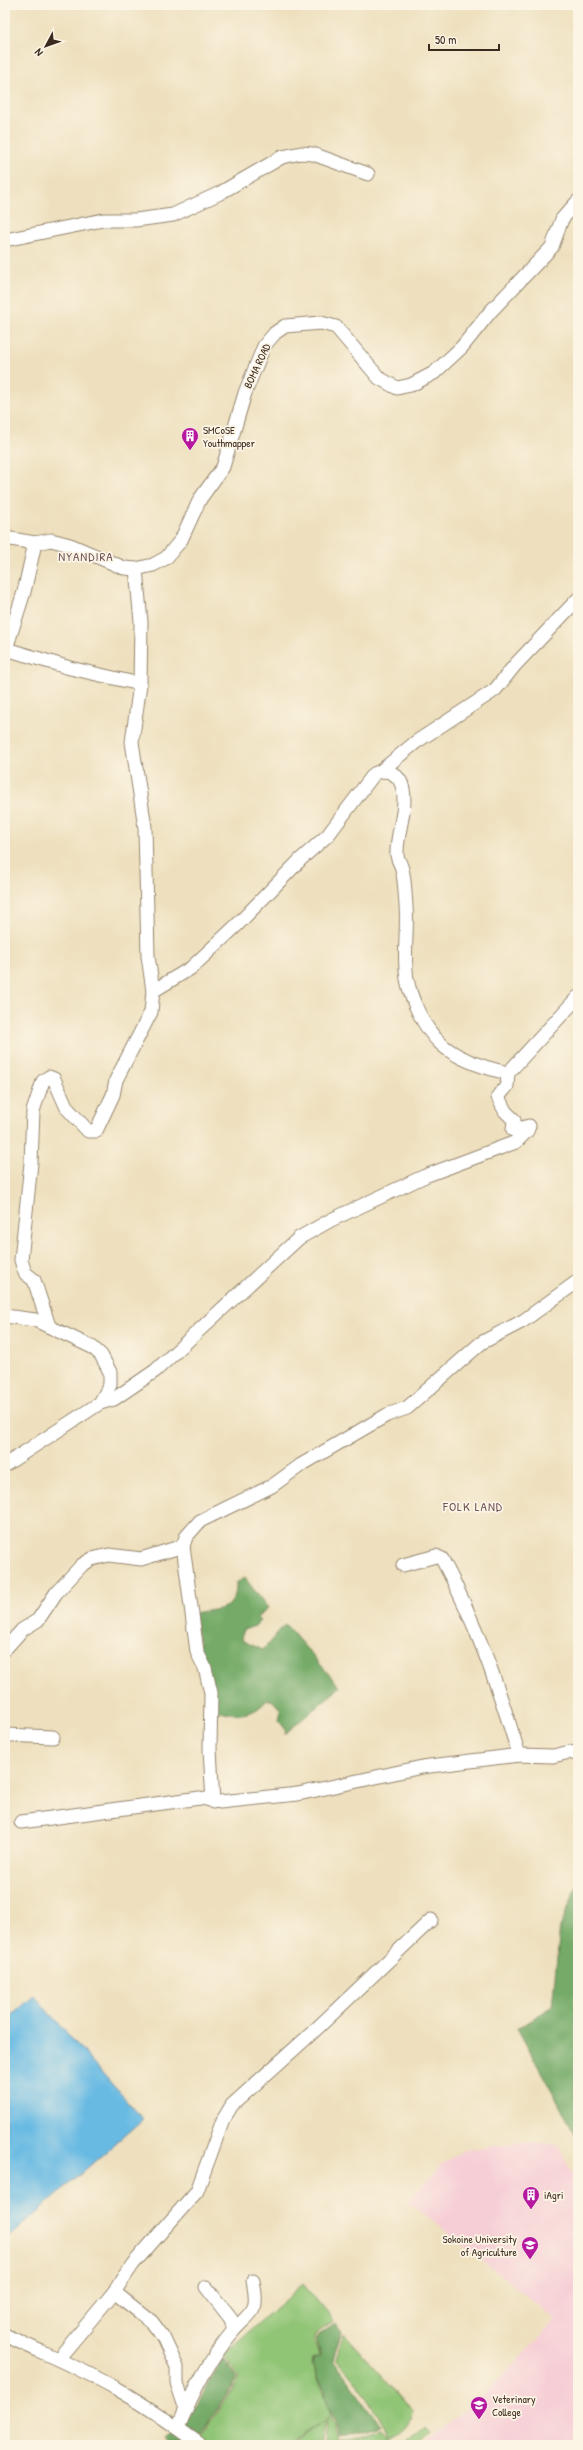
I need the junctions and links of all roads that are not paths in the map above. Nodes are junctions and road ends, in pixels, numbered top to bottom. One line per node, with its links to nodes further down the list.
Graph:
1 (368, 174): 3 (street)
2 (578, 201): 6 (street, BOMA ROAD)
3 (5, 240)
4 (5, 538): 5 (street, BOMA ROAD)
5 (35, 542): 6 (street, BOMA ROAD); 8 (street)
6 (136, 569): 9 (street)
7 (578, 600): 10 (street)
8 (5, 650): 9 (street)
9 (140, 684): 11 (street)
10 (382, 770): 11 (street); 13 (street)
11 (153, 991): 16 (street)
12 (578, 997): 13 (street)
13 (508, 1073): 17 (street)
14 (578, 1281): 19 (street)
15 (5, 1316): 16 (street)
16 (48, 1326): 17 (street)
17 (100, 1403): 18 (street)
18 (5, 1465)
19 (183, 1546): 21 (street); 26 (street)
20 (403, 1565): 24 (street)
21 (5, 1649)
22 (5, 1735): 23 (street)
23 (52, 1737)
24 (519, 1755): 25 (street); 26 (street)
25 (578, 1755)
26 (213, 1802): 27 (street)
27 (21, 1822)
28 (430, 1920): 31 (street)
29 (253, 2281): 32 (street)
30 (206, 2287): 32 (street)
31 (114, 2292): 34 (street); 35 (street)
32 (234, 2330): 35 (street)
33 (5, 2335): 34 (street)
34 (58, 2358): 36 (street)
35 (186, 2410): 36 (street)
36 (178, 2428): 37 (street)
37 (201, 2445)

